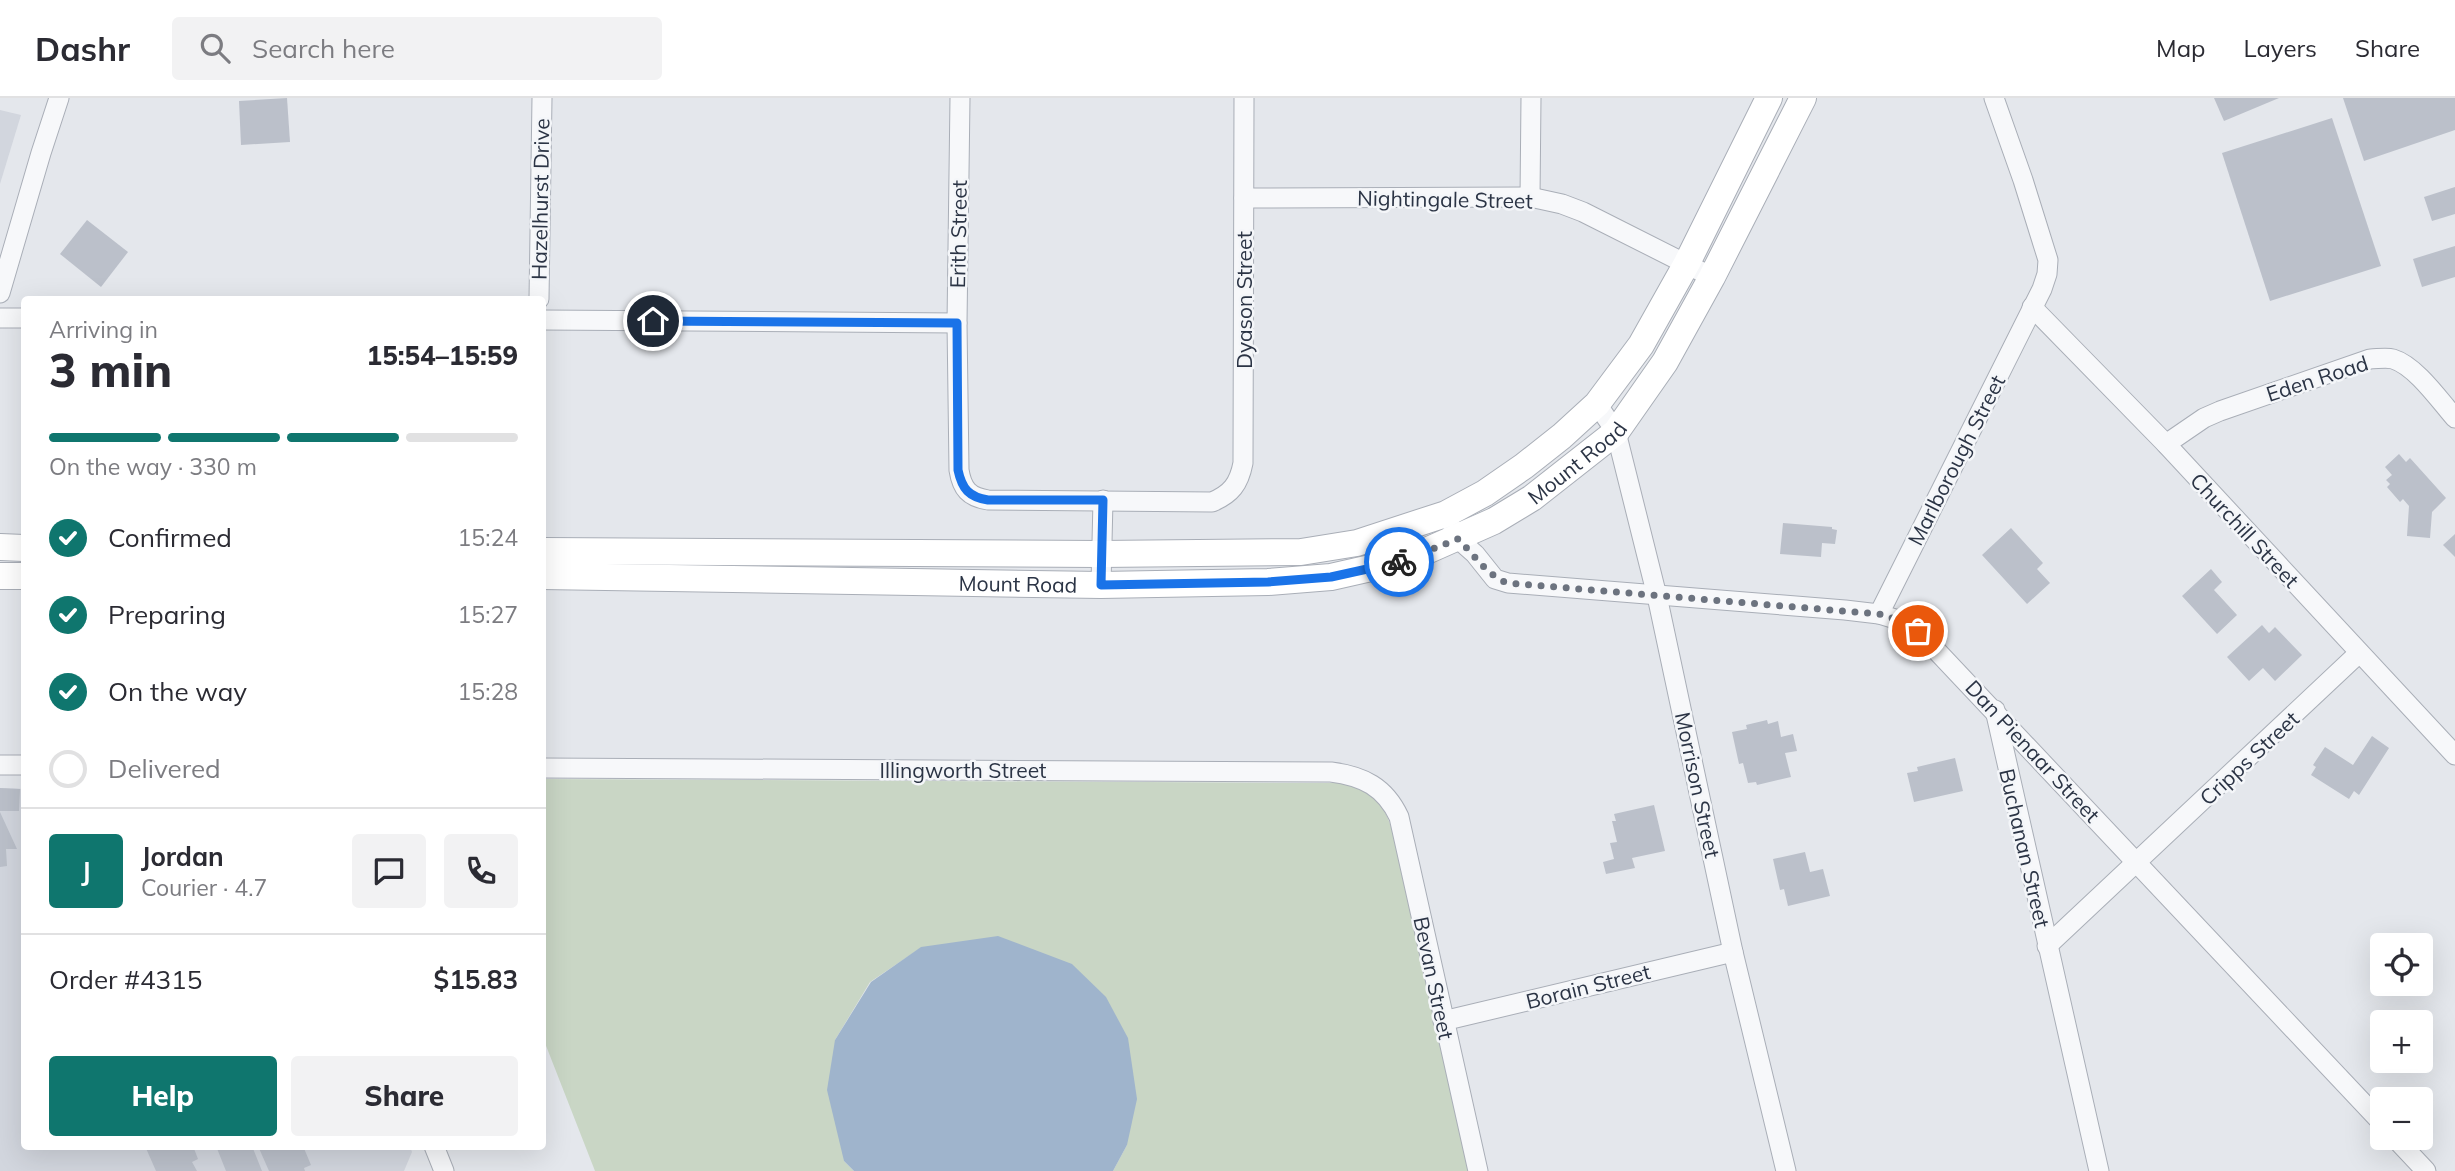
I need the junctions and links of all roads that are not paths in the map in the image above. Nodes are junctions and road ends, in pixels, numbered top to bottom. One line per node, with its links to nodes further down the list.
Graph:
1 (59, 98): 13 (street)
2 (542, 98): 14 (street, Hazelhurst Drive)
3 (960, 98): 19 (street, Erith Street)
4 (1244, 98): 10 (street, Dyason Street)
5 (1531, 98): 9 (street)
6 (1769, 98): 11 (main road, Mount Road)
7 (1803, 98): 12 (main road, Mount Road)
8 (1994, 98): 15 (street, Marlborough Street)
9 (1530, 197): 10 (street, Nightingale Street); 11 (street, Nightingale Street)
10 (1244, 198): 24 (street, Dyason Street)
11 (1687, 263): 12 (street, Nightingale Street); 20 (main road, Mount Road)
12 (1713, 277): 22 (main road, Mount Road)
13 (0, 293)
14 (539, 296)
15 (2032, 307): 23 (street, Churchill Street); 37 (street, Marlborough Street)
16 (0, 318): 17 (street)
17 (21, 318)
18 (546, 320): 19 (street)
19 (957, 323): 24 (street, Erith Street)
20 (1597, 404): 22 (street, Morrison Street); 25 (main road, Mount Road)
21 (2455, 418): 23 (street, Eden Road)
22 (1616, 432): 26 (main road, Mount Road); 36 (street, Morrison Street)
23 (2166, 444): 38 (street, Churchill Street)
24 (1103, 500): 30 (street)
25 (1446, 514): 26 (street, Dan Pienaar Street); 30 (main road, Mount Road)
26 (1458, 539): 35 (main road, Mount Road); 36 (street, Dan Pienaar Street)
27 (0, 547): 28 (main road)
28 (21, 548)
29 (546, 552): 31 (main road, Mount Road)
30 (1100, 554): 31 (main road, Mount Road); 35 (street)
31 (589, 564): 32 (main road, Mount Road); 35 (main road, Mount Road)
32 (546, 575)
33 (0, 576): 34 (main road)
34 (21, 576)
35 (1101, 585)
36 (1657, 596): 37 (street, Dan Pienaar Street); 47 (street, Morrison Street)
37 (1879, 614): 39 (street, Dan Pienaar Street)
38 (2360, 653): 40 (street, Churchill Street); 45 (street, Cripps Street)
39 (1994, 709): 45 (street, Dan Pienaar Street); 46 (street, Buchanan Street)
40 (2455, 755)
41 (0, 765): 42 (street)
42 (21, 765)
43 (546, 768): 44 (street, Illingworth Street)
44 (1380, 789): 48 (street, Bevan Street)
45 (2138, 863): 46 (street, Buchanan Street); 49 (street, Dan Pienaar Street)
46 (2047, 946): 55 (street, Buchanan Street)
47 (1733, 951): 48 (street, Borain Street); 54 (street, Morrison Street)
48 (1443, 1021): 53 (street, Bevan Street)
49 (2370, 1110)
50 (436, 1150): 52 (street)
51 (2406, 1150): 56 (street)
52 (444, 1171)
53 (1479, 1171)
54 (1786, 1171)
55 (2099, 1171)
56 (2426, 1171)

